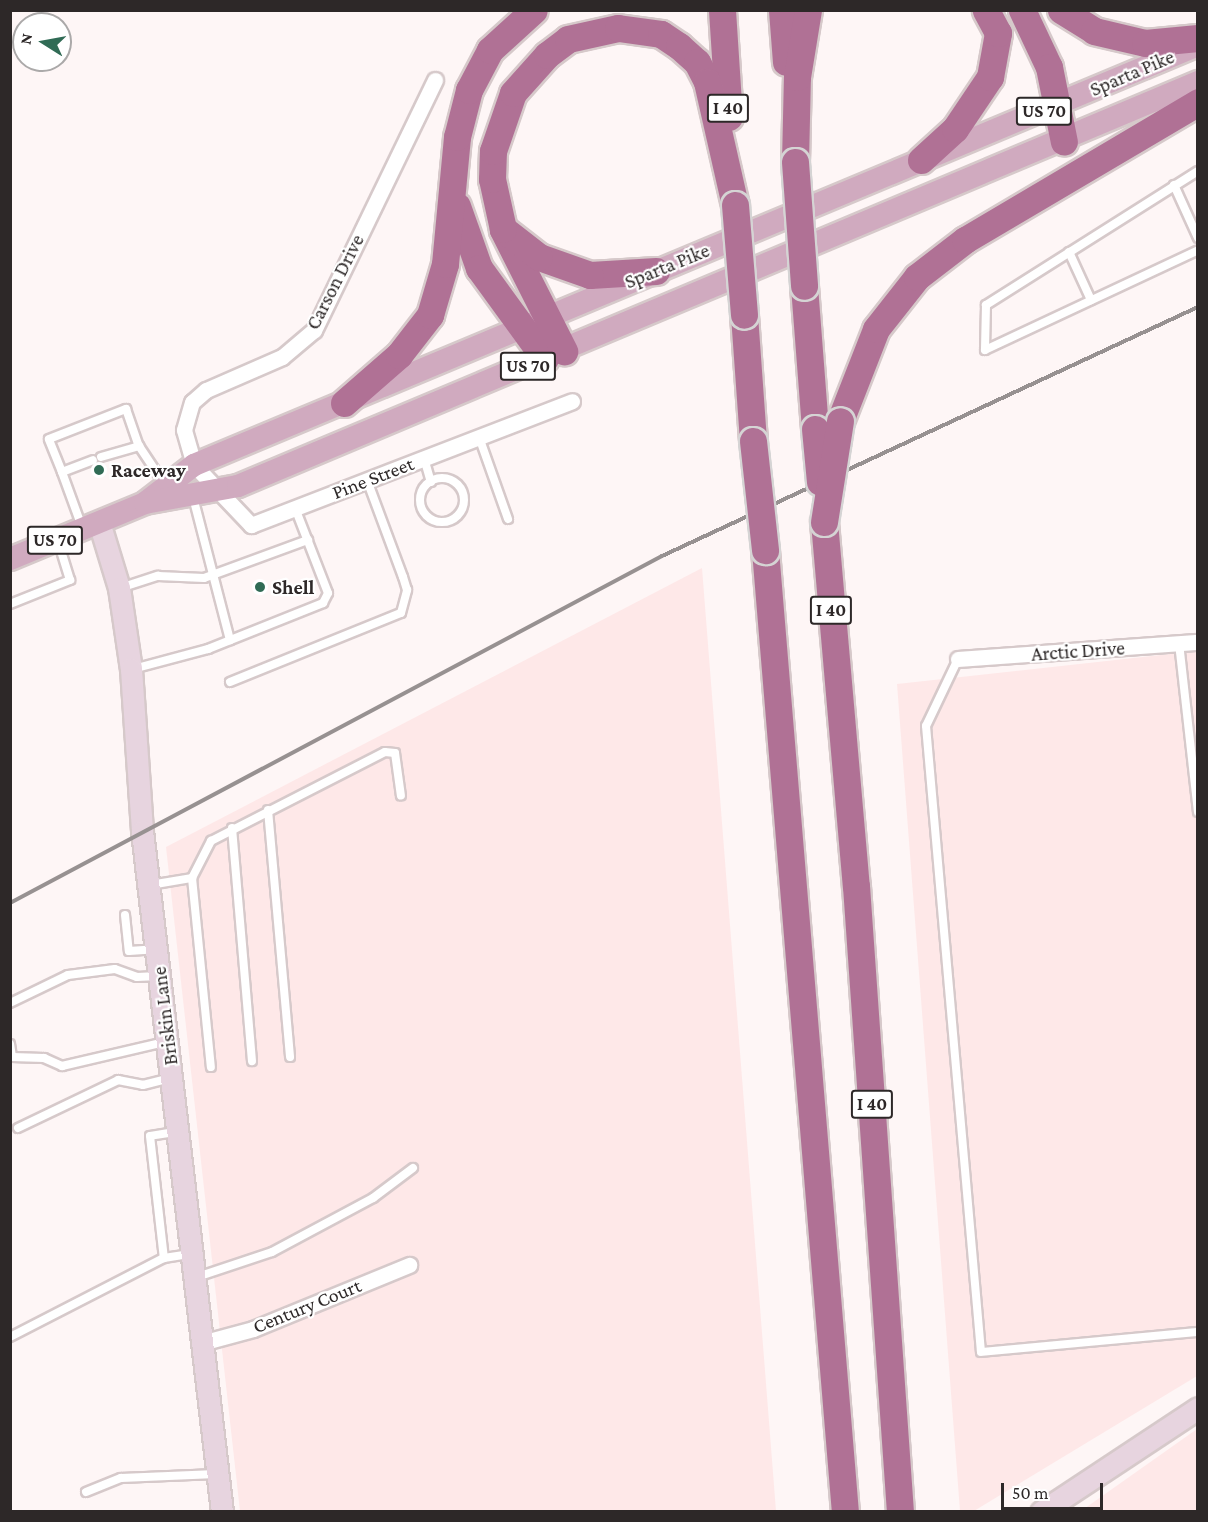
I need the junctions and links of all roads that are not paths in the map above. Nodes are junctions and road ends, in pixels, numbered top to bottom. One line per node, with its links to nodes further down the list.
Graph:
1 (534, 10): 18 (highway)
2 (722, 10): 20 (highway, I 40)
3 (782, 10): 16 (highway)
4 (808, 10): 16 (highway)
5 (986, 10): 15 (highway)
6 (1022, 10): 13 (highway)
7 (1061, 10): 8 (highway)
8 (1197, 38)
9 (1197, 45): 13 (main road, Sparta Pike / US 70)
10 (435, 80): 35 (street, Carson Drive)
11 (1197, 82): 14 (main road, Sparta Pike / US 70)
12 (1197, 102): 31 (highway)
13 (1058, 105): 14 (highway); 15 (main road, Sparta Pike / US 70)
14 (1064, 142): 28 (main road, Sparta Pike / US 70)
15 (921, 160): 25 (main road, Sparta Pike / US 70)
16 (795, 162): 31 (highway, bridge)
17 (1197, 171): 19 (lane)
18 (453, 184): 27 (highway); 30 (highway)
19 (1174, 185): 22 (lane); 24 (lane)
20 (735, 205): 21 (highway); 88 (highway, I 40, bridge)
21 (503, 229): 25 (highway); 27 (highway)
22 (1197, 238)
23 (1197, 250): 26 (lane)
24 (1069, 252): 26 (lane); 26 (lane)
25 (656, 271): 27 (main road, Sparta Pike / US 70)
26 (1091, 300)
27 (535, 321): 28 (highway); 30 (main road, Sparta Pike / US 70)
28 (555, 355): 40 (main road, Sparta Pike / US 70)
29 (572, 401): 32 (street, Pine Street)
30 (344, 402): 35 (main road, Sparta Pike / US 70)
31 (827, 425): 89 (highway, I 40, bridge)
32 (479, 437): 34 (street, Pine Street); 44 (lane)
33 (139, 446): 36 (lane); 36 (lane); 39 (lane)
34 (424, 458): 37 (street, Pine Street); 38 (lane)
35 (194, 465): 39 (main road, Sparta Pike / US 70); 40 (street, Pine Street)
36 (62, 472): 45 (lane)
37 (367, 480): 43 (street, Pine Street); 57 (lane)
38 (431, 482): 38 (lane)
39 (166, 487): 42 (main road, Sparta Pike / US 70)
40 (223, 492): 41 (main road, Sparta Pike / US 70); 43 (street, Pine Street)
41 (193, 497): 42 (main road, Sparta Pike / US 70); 49 (lane)
42 (145, 503): 45 (main road, Sparta Pike / US 70)
43 (295, 508): 47 (lane)
44 (508, 519)
45 (91, 526): 46 (main road, Sparta Pike / US 70); 50 (street, Briskin Lane)
46 (58, 539): 48 (main road, Sparta Pike / US 70); 51 (lane)
47 (308, 540): 49 (lane); 52 (lane)
48 (10, 559)
49 (211, 575): 50 (lane); 52 (lane)
50 (119, 588): 56 (street, Briskin Lane)
51 (10, 604)
52 (230, 640): 56 (lane)
53 (1197, 642): 54 (street, Arctic Drive)
54 (1179, 643): 55 (street, Arctic Drive); 60 (lane)
55 (958, 659): 81 (lane)
56 (131, 669): 63 (street, Briskin Lane)
57 (230, 682)
58 (401, 796): 59 (lane)
59 (268, 810): 61 (lane); 70 (lane)
60 (1197, 812)
61 (232, 828): 62 (lane); 71 (lane)
62 (192, 878): 63 (lane); 72 (lane)
63 (149, 886): 65 (street, Briskin Lane)
64 (125, 915): 65 (lane)
65 (157, 949): 66 (street, Briskin Lane)
66 (160, 975): 67 (lane); 68 (street, Briskin Lane)
67 (10, 1003)
68 (168, 1041): 69 (lane); 73 (street, Briskin Lane)
69 (10, 1044)
70 (290, 1058)
71 (252, 1061)
72 (211, 1067)
73 (172, 1078): 74 (lane); 75 (street, Briskin Lane)
74 (18, 1128)
75 (179, 1131): 77 (street, Briskin Lane); 78 (lane)
76 (413, 1167): 80 (lane)
77 (194, 1254): 78 (lane); 80 (street, Briskin Lane)
78 (164, 1258): 82 (lane)
79 (409, 1265): 83 (street, Century Court)
80 (197, 1277): 83 (street, Briskin Lane)
81 (1197, 1332)
82 (10, 1337)
83 (205, 1342): 85 (street, Briskin Lane)
84 (1197, 1408): 90 (street)
85 (218, 1474): 86 (lane); 87 (street, Briskin Lane)
86 (86, 1492)
87 (222, 1512)
88 (845, 1512)
89 (900, 1512)
90 (1041, 1512)

